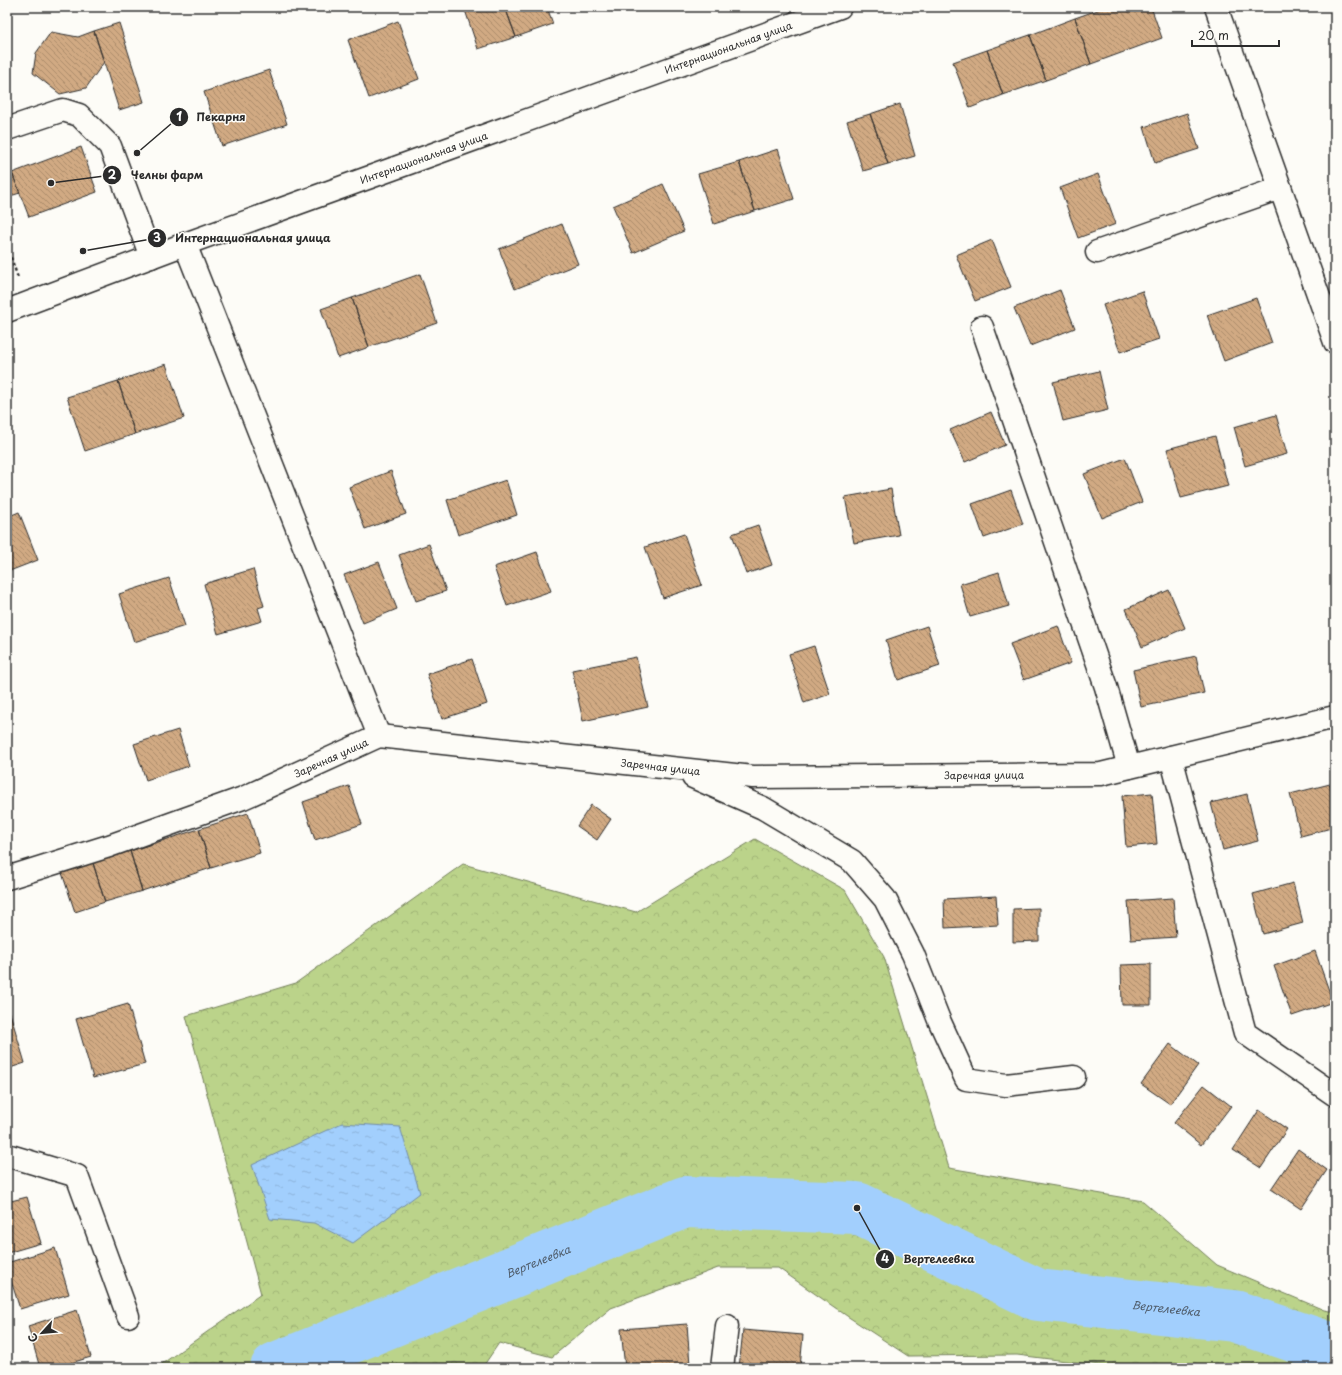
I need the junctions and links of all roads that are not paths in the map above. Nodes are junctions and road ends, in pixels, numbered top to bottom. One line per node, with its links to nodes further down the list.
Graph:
1 (840, 7): 5 (street, Интернациональная улица)
2 (1216, 7): 4 (street)
3 (7, 130): 7 (street)
4 (1280, 188): 6 (street); 10 (street)
5 (185, 244): 7 (street, Интернациональная улица); 12 (street)
6 (1097, 252)
7 (151, 257): 8 (street, Интернациональная улица)
8 (7, 311)
9 (982, 327): 14 (street)
10 (1335, 342)
11 (1335, 717): 13 (street, Заречная улица)
12 (379, 736): 15 (street, Заречная улица); 16 (street, Заречная улица)
13 (1171, 757): 14 (street, Заречная улица); 18 (street)
14 (1130, 767): 15 (street, Заречная улица)
15 (673, 768): 17 (street)
16 (7, 878)
17 (1074, 1077)
18 (1335, 1094)
19 (7, 1155): 20 (street)
20 (128, 1316)
21 (727, 1326): 22 (street)
22 (722, 1368)

